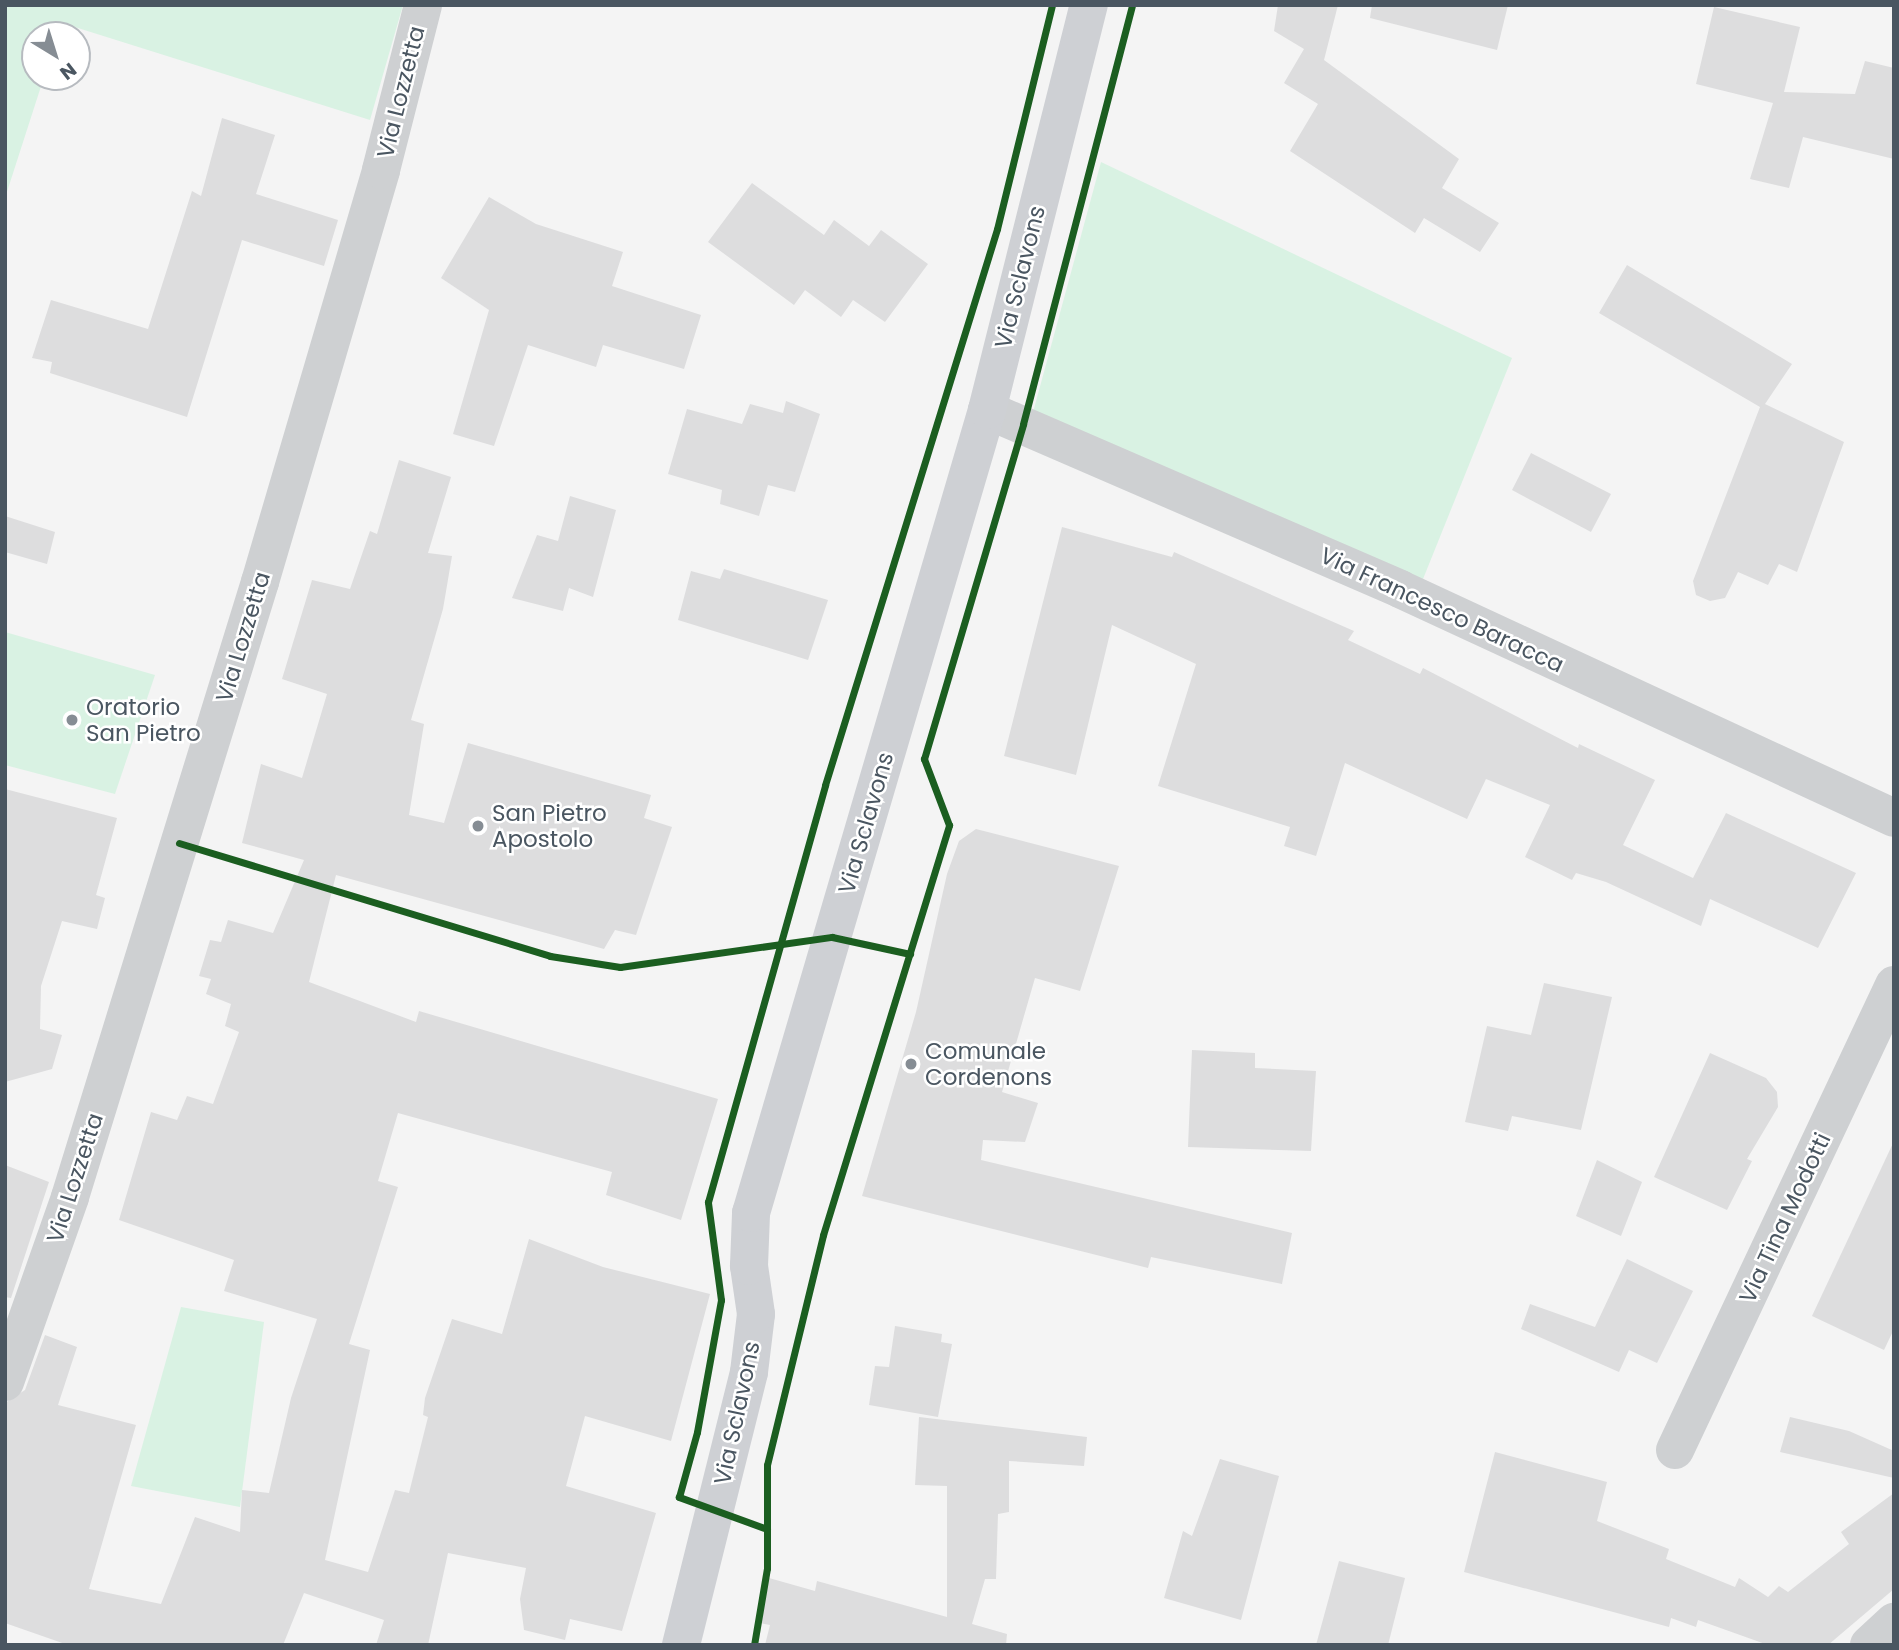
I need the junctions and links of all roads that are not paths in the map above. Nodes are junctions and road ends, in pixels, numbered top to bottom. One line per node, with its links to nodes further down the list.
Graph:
1 (422, 5): 6 (street, Via Lozzetta)
2 (1089, 5): 3 (street, Via Sclavons)
3 (987, 410): 4 (street, Via Francesco Baracca); 9 (street, Via Sclavons)
4 (1894, 818)
5 (1894, 985): 7 (street, Via Tina Modotti)
6 (5, 1382)
7 (1675, 1450)
8 (1894, 1622): 10 (street)
9 (681, 1645)
10 (1869, 1645)

